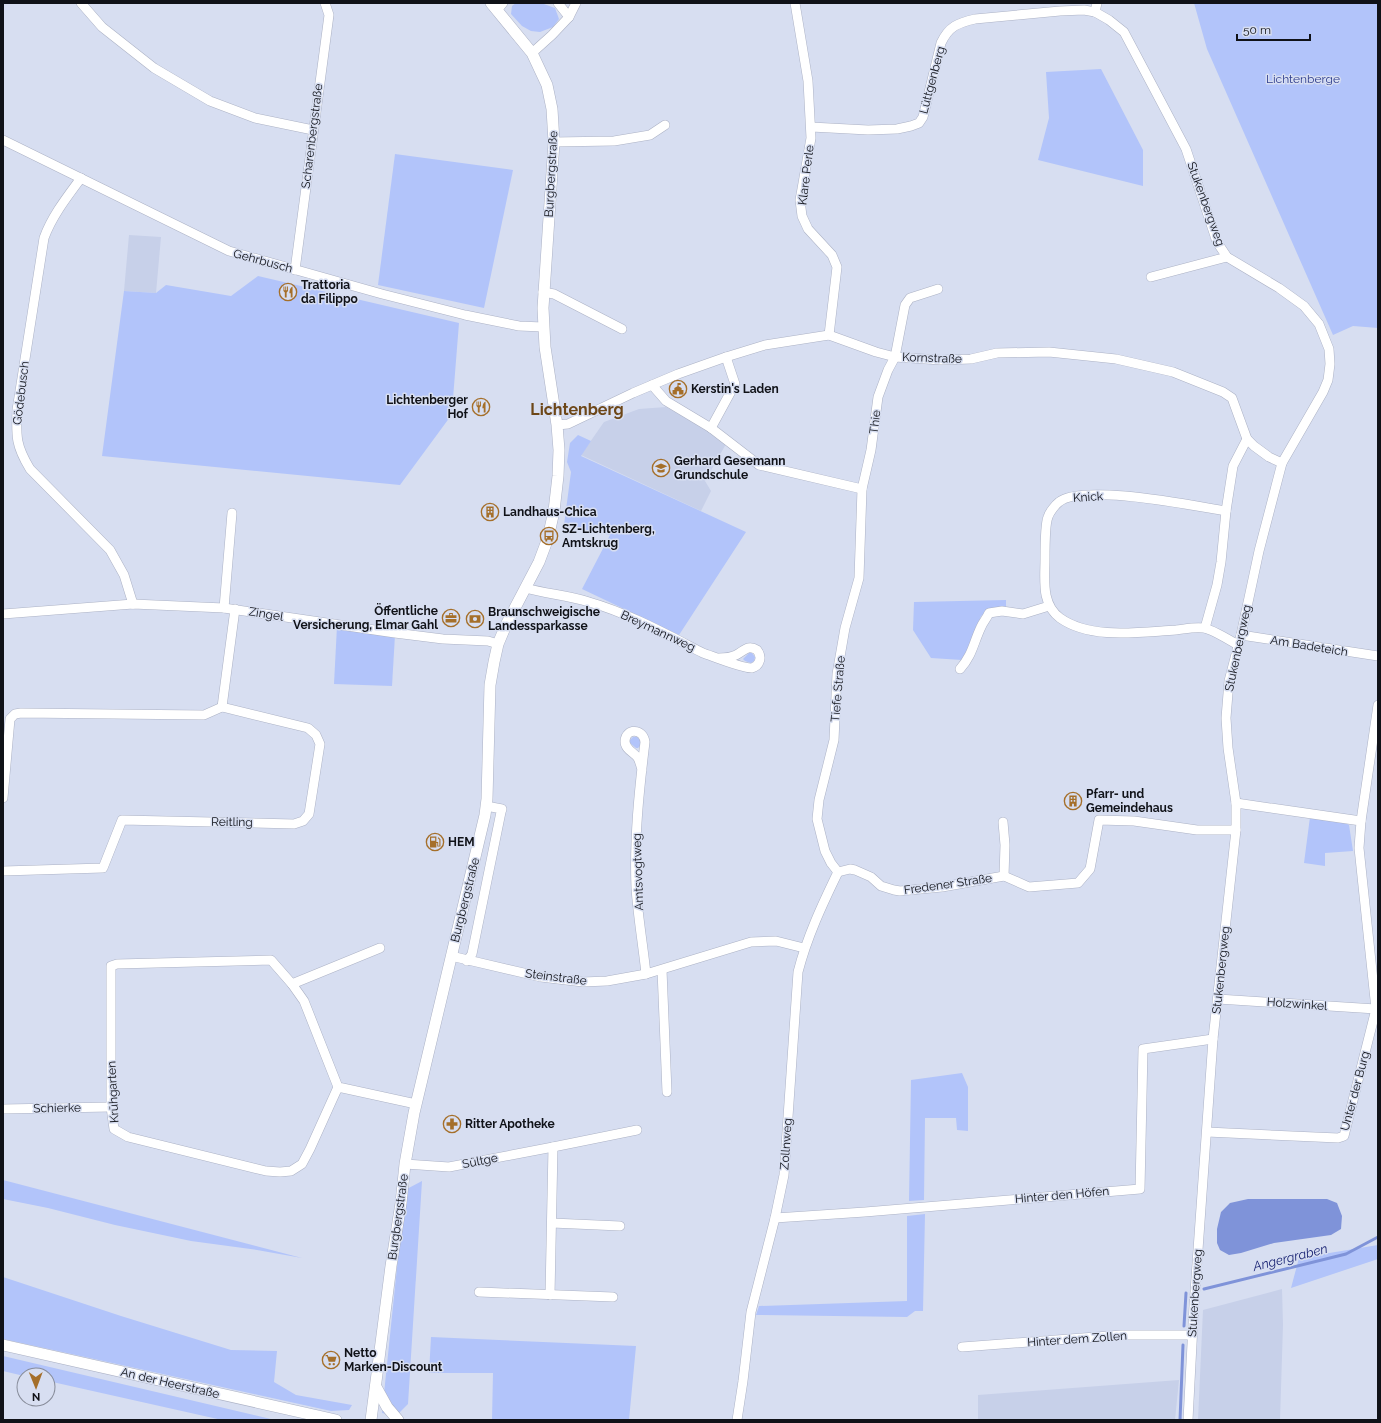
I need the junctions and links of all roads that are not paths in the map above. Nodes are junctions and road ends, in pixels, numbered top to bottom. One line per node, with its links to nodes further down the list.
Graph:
1 (81, 3): 12 (street)
2 (325, 3): 12 (street, Scharenbergstraße)
3 (558, 3): 8 (street)
4 (576, 3): 8 (street)
5 (795, 3): 11 (street, Klare Perle)
6 (497, 5): 9 (street, Burgbergstraße)
7 (1096, 7): 11 (street, Lüttgenberg); 16 (street, Stukenbergweg)
8 (570, 17): 9 (street)
9 (532, 52): 14 (street, Burgbergstraße)
10 (665, 125): 14 (street)
11 (811, 127): 23 (street, Klare Perle)
12 (313, 130): 17 (street, Scharenbergstraße)
13 (3, 140): 15 (street, Gehrbusch)
14 (554, 142): 20 (street, Burgbergstraße)
15 (81, 178): 17 (street, Gehrbusch); 35 (street, Gödebusch)
16 (1227, 258): 18 (street); 30 (street, Stukenbergweg)
17 (295, 270): 21 (street, Gehrbusch)
18 (1151, 276)
19 (938, 289): 25 (street, Thie)
20 (543, 292): 21 (street, Burgbergstraße); 22 (street)
21 (543, 327): 27 (street, Burgbergstraße)
22 (622, 329)
23 (829, 335): 24 (street, Kornstraße); 25 (street, Kornstraße)
24 (726, 357): 26 (street, Kornstraße); 28 (street)
25 (895, 357): 29 (street, Kornstraße); 31 (street, Thie)
26 (652, 385): 27 (street, Kornstraße); 28 (street)
27 (557, 426): 34 (street, Burgbergstraße)
28 (711, 428): 31 (street)
29 (1247, 439): 30 (street, Kornstraße); 33 (street)
30 (1282, 463): 41 (street, Stukenbergweg)
31 (862, 489): 57 (street, Tiefe Straße)
32 (232, 512): 37 (street)
33 (1226, 512): 36 (street, Knick); 40 (street)
34 (526, 588): 42 (street, Burgbergstraße); 45 (street, Breymannweg)
35 (133, 604): 37 (street, Zingel); 39 (street, Zingel)
36 (1050, 606): 40 (street); 46 (street)
37 (224, 608): 38 (street, Zingel)
38 (235, 609): 42 (street, Zingel); 48 (street)
39 (3, 614)
40 (1205, 628): 43 (street)
41 (1241, 635): 43 (street, Stukenbergweg); 44 (street, Am Badeteich)
42 (498, 644): 52 (street, Burgbergstraße)
43 (1238, 645): 51 (street, Stukenbergweg)
44 (1378, 656)
45 (719, 658)
46 (960, 670)
47 (1378, 705): 53 (street, Unter der Burg)
48 (222, 707): 50 (street); 56 (street, Reitling)
49 (642, 770): 64 (street, Amtsvogtweg)
50 (3, 798)
51 (1236, 803): 53 (street); 55 (street, Stukenbergweg)
52 (486, 806): 61 (street, Burgbergstraße); 62 (street)
53 (1361, 821): 67 (street, Unter der Burg)
54 (1003, 822): 58 (street, Fredener Straße)
55 (1236, 830): 58 (street, Fredener Straße); 66 (street, Stukenbergweg)
56 (3, 871)
57 (838, 872): 58 (street, Fredener Straße); 60 (street, Zollnweg)
58 (1004, 876)
59 (380, 948): 65 (street)
60 (804, 948): 63 (street, Steinstraße); 78 (street, Zollnweg)
61 (451, 956): 62 (street, Steinstraße); 71 (street, Burgbergstraße)
62 (467, 961): 64 (street, Steinstraße)
63 (662, 970): 64 (street, Steinstraße); 70 (street)
64 (646, 974)
65 (292, 984): 69 (street, Krühgarten); 72 (street, Krühgarten)
66 (1218, 999): 67 (street, Holzwinkel); 68 (street, Stukenbergweg)
67 (1376, 1009): 75 (street, Unter der Burg)
68 (1213, 1039): 75 (street, Stukenbergweg); 78 (street, Hinter den Höfen)
69 (338, 1087): 71 (street); 72 (street, Krühgarten)
70 (666, 1092)
71 (416, 1104): 77 (street, Burgbergstraße)
72 (111, 1107): 73 (street, Schierke)
73 (3, 1110)
74 (637, 1130): 76 (street, Sültge)
75 (1207, 1132): 84 (street, Stukenbergweg)
76 (553, 1147): 77 (street, Sültge); 79 (street)
77 (405, 1164): 87 (street, Burgbergstraße)
78 (775, 1218): 92 (street, Zollnweg)
79 (552, 1223): 80 (street); 82 (street)
80 (620, 1226)
81 (479, 1292): 82 (street)
82 (550, 1295): 83 (street)
83 (613, 1297)
84 (1192, 1335): 86 (street, Hinter dem Zollen); 93 (street, Stukenbergweg)
85 (3, 1345): 88 (street, An der Heerstraße)
86 (962, 1347)
87 (376, 1387): 90 (street, Burgbergstraße); 91 (street)
88 (313, 1417): 89 (street, An der Heerstraße)
89 (336, 1420)
90 (371, 1420)
91 (398, 1420)
92 (737, 1420)
93 (1188, 1420)

